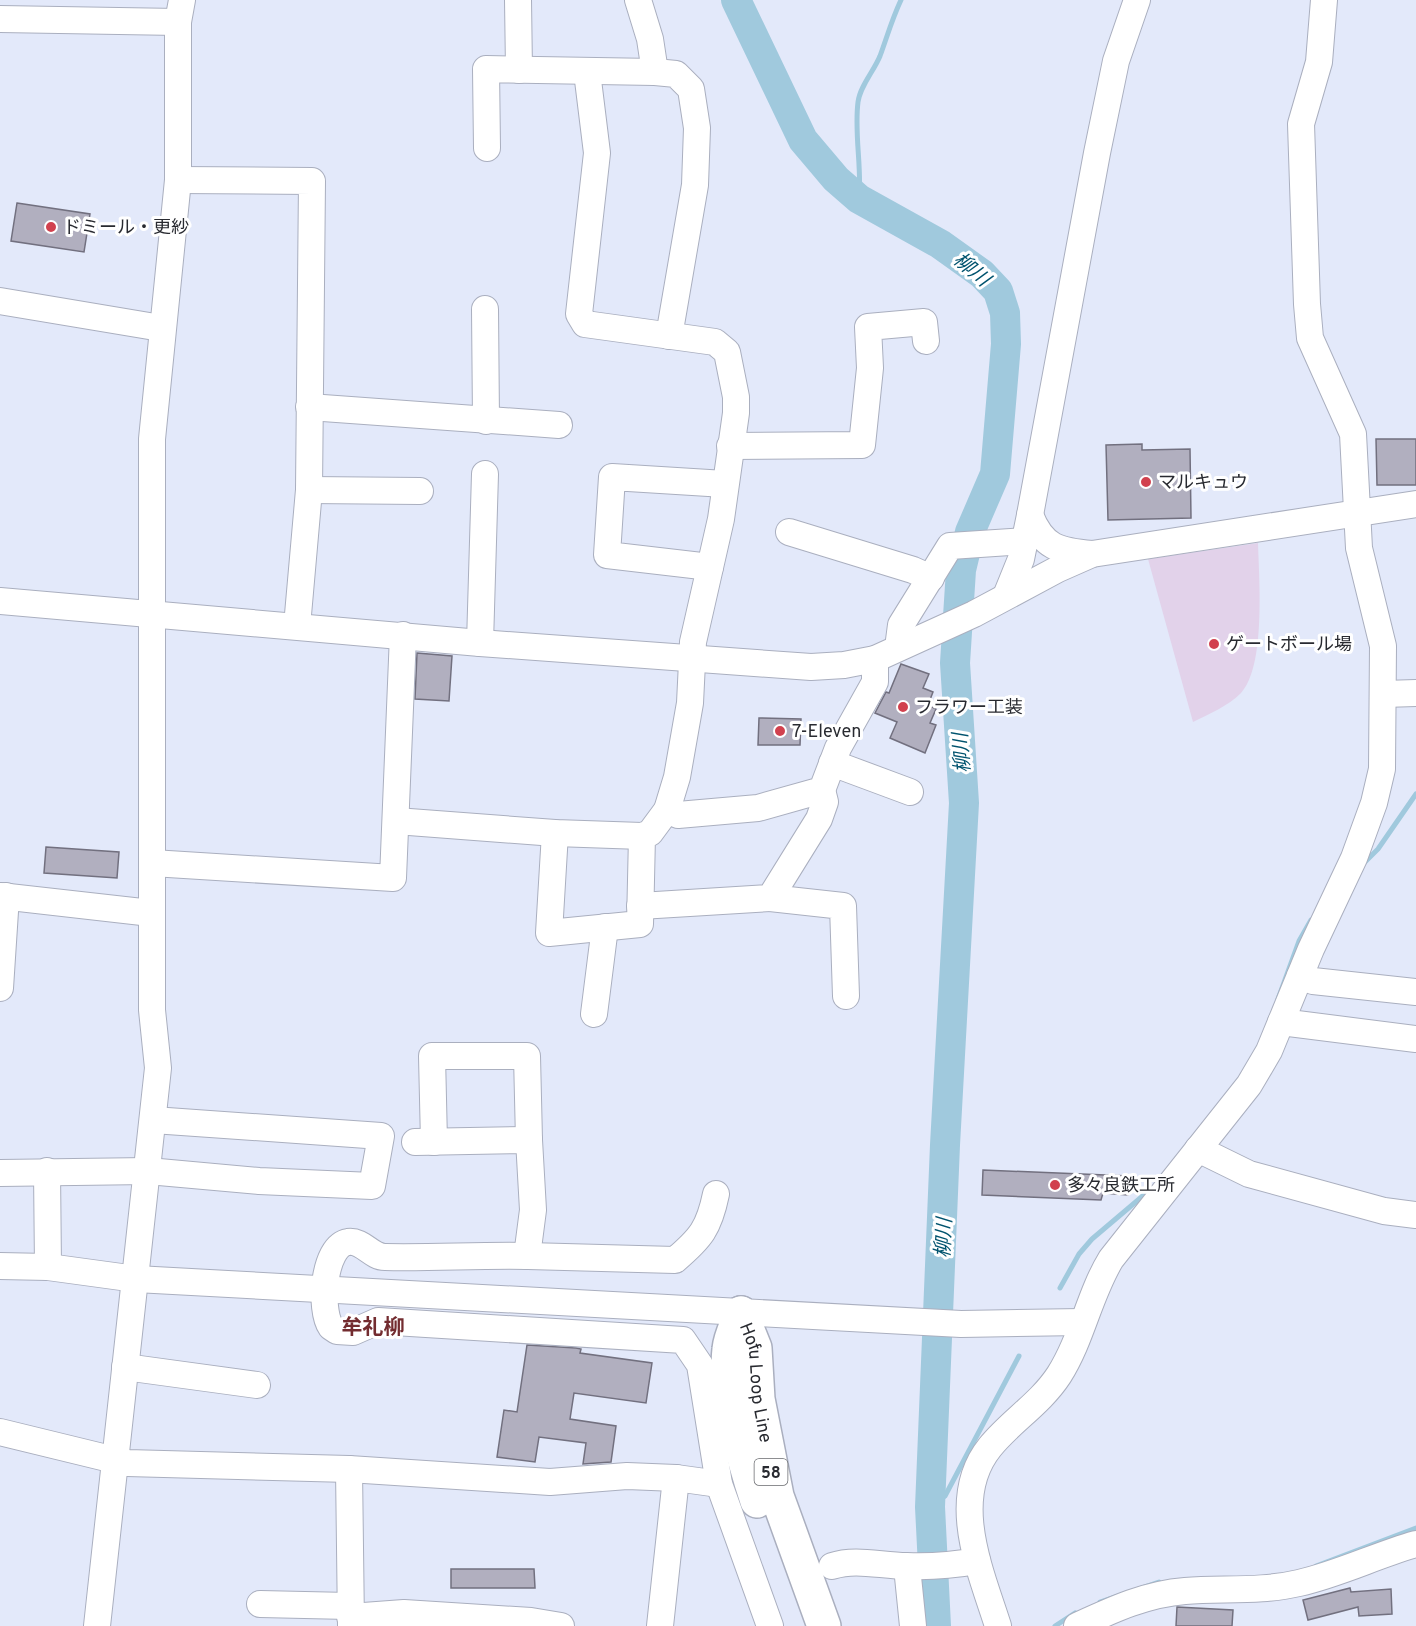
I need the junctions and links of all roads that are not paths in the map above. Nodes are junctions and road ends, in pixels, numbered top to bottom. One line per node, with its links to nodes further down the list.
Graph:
1 (519, 0): 7 (street)
2 (638, 0): 9 (street)
3 (1137, 0): 27 (street)
4 (1324, 0): 26 (street)
5 (180, 11): 6 (street); 11 (street)
6 (0, 19)
7 (519, 70): 8 (street); 10 (street)
8 (587, 72): 9 (street); 15 (street)
9 (655, 72): 15 (street)
10 (487, 148)
11 (178, 180): 14 (street); 17 (street)
12 (0, 301): 14 (street)
13 (485, 309): 18 (street)
14 (161, 328): 35 (street)
15 (669, 336): 20 (street)
16 (926, 341): 20 (street)
17 (309, 407): 18 (street); 23 (street)
18 (486, 421): 19 (street)
19 (559, 425)
20 (730, 446): 22 (street)
21 (485, 474): 38 (street)
22 (725, 484): 31 (street); 31 (street)
23 (309, 490): 24 (street); 36 (street)
24 (420, 491)
25 (1416, 504): 26 (street)
26 (1359, 512): 30 (street); 42 (street)
27 (1030, 515): 29 (street); 30 (street)
28 (789, 532): 32 (street)
29 (1025, 542): 32 (street); 33 (street)
30 (1092, 554): 33 (street)
31 (710, 567): 40 (street)
32 (931, 578): 39 (street)
33 (1006, 596): 39 (street)
34 (0, 601): 35 (street)
35 (151, 615): 36 (street); 51 (street)
36 (297, 626): 37 (street)
37 (403, 635): 38 (street); 48 (street)
38 (480, 643): 40 (street)
39 (898, 648): 41 (street)
40 (692, 658): 41 (street); 47 (street)
41 (875, 660): 44 (street)
42 (1384, 693): 43 (street); 57 (street)
43 (1416, 693)
44 (832, 763): 45 (street); 46 (street)
45 (822, 790): 47 (street); 53 (street)
46 (910, 792)
47 (667, 810): 50 (street)
48 (396, 821): 49 (street); 51 (street)
49 (555, 833): 50 (street); 56 (street)
50 (642, 836): 54 (street)
51 (152, 863): 55 (street)
52 (3, 896): 55 (street); 58 (street)
53 (770, 898): 54 (street); 60 (street)
54 (640, 906): 56 (street)
55 (151, 913): 64 (street)
56 (605, 927): 61 (street)
57 (1300, 976): 59 (street); 62 (street)
58 (0, 988)
59 (1416, 992)
60 (846, 996)
61 (594, 1014)
62 (1281, 1023): 63 (street); 66 (street)
63 (1416, 1039)
64 (153, 1120): 68 (street); 68 (street)
65 (529, 1140): 65 (street); 72 (street)
66 (1198, 1149): 71 (street); 78 (street)
67 (47, 1170): 68 (street); 69 (street); 74 (street)
68 (148, 1171): 75 (street)
69 (0, 1173)
70 (716, 1194): 72 (street)
71 (1416, 1215)
72 (527, 1256): 76 (street)
73 (0, 1266): 74 (street)
74 (48, 1268): 75 (street)
75 (136, 1279): 76 (street); 79 (street)
76 (327, 1289): 77 (street); 85 (street)
77 (741, 1313): 78 (street); 96 (main road, Hofu Loop Line / 58); 97 (main road, Hofu Loop Line / 58)
78 (1082, 1322): 87 (street)
79 (125, 1367): 80 (street); 82 (street)
80 (256, 1385)
81 (0, 1432): 82 (street)
82 (114, 1459): 83 (street); 92 (street)
83 (349, 1469): 84 (street); 91 (street)
84 (676, 1478): 85 (street); 94 (street)
85 (719, 1484): 95 (street)
86 (1416, 1544): 100 (street)
87 (977, 1561): 89 (street); 99 (street)
88 (832, 1566): 89 (street)
89 (911, 1566): 98 (street)
90 (260, 1604): 91 (street)
91 (350, 1616): 93 (street)
92 (97, 1626)
93 (561, 1626)
94 (660, 1626)
95 (770, 1626)
96 (801, 1626)
97 (824, 1626)
98 (913, 1626)
99 (998, 1626)
100 (1077, 1626)

